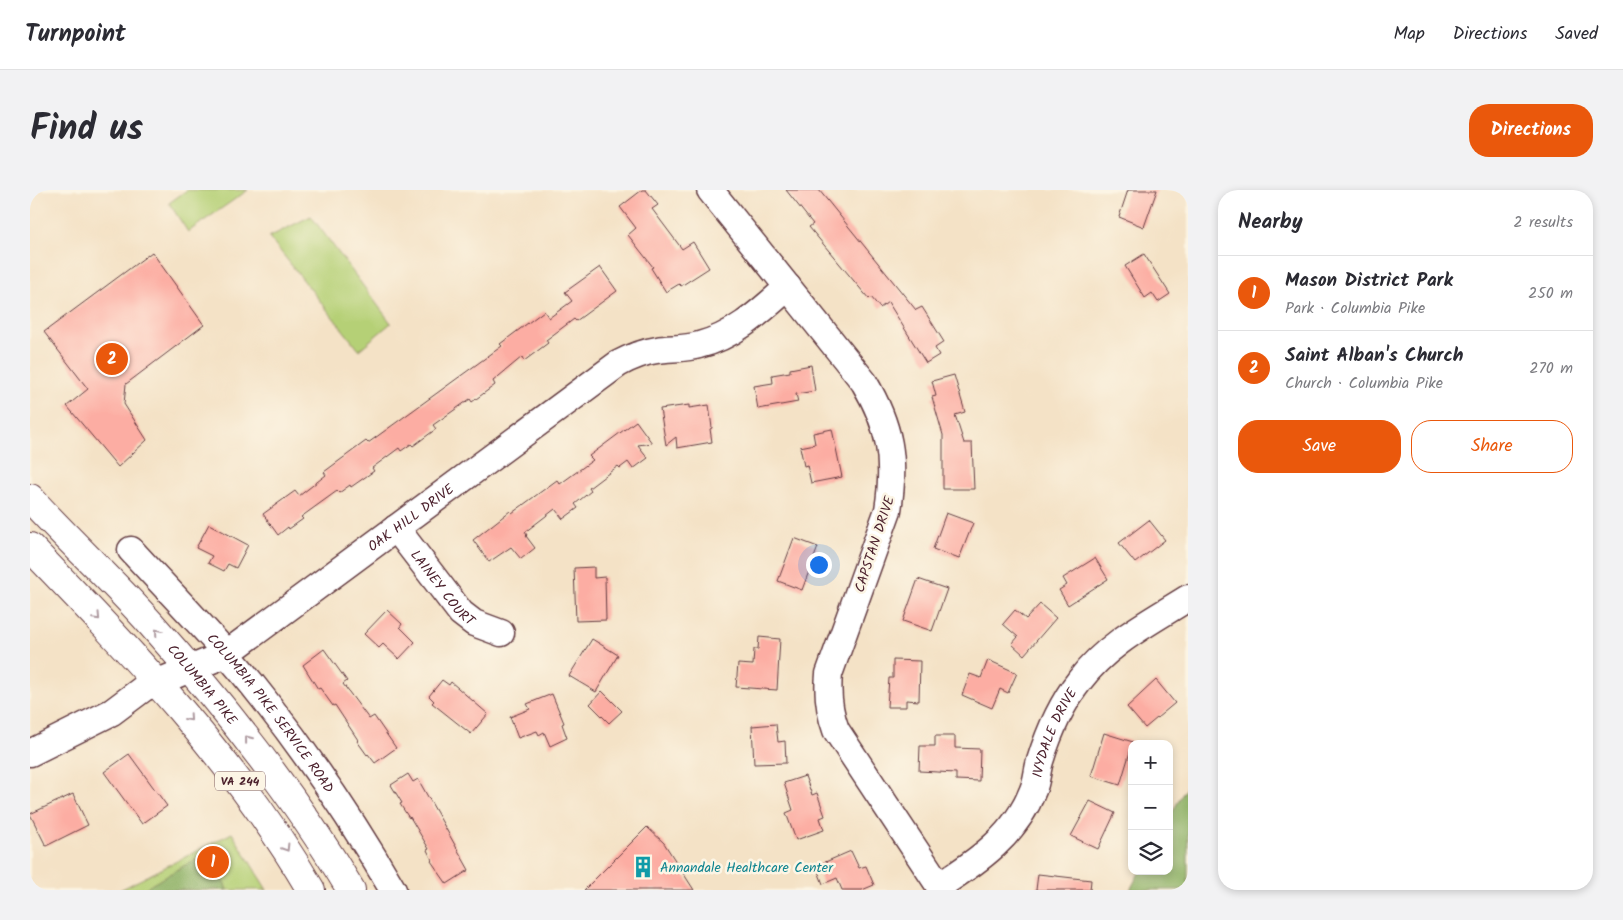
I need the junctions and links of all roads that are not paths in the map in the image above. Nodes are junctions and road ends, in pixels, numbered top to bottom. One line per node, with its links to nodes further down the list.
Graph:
1 (710, 190): 2 (street, CAPSTAN DRIVE)
2 (788, 287): 4 (street, OAK HILL DRIVE); 13 (street, CAPSTAN DRIVE)
3 (30, 498): 10 (main road, COLUMBIA PIKE / VA 244, one-way to 3)
4 (396, 528): 8 (street, LAINEY COURT); 9 (street, OAK HILL DRIVE)
5 (30, 547): 11 (main road, VA 244, one-way to 11)
6 (131, 550): 9 (street, COLUMBIA PIKE SERVICE ROAD)
7 (1188, 598): 13 (street, IVYDALE DRIVE)
8 (501, 633)
9 (226, 654): 10 (street, OAK HILL DRIVE); 16 (street, COLUMBIA PIKE SERVICE ROAD)
10 (189, 669): 11 (street, OAK HILL DRIVE); 15 (main road, COLUMBIA PIKE / VA 244, one-way to 10)
11 (156, 682): 12 (street, OAK HILL DRIVE); 14 (main road, VA 244, one-way to 14)
12 (30, 753)
13 (941, 888)
14 (311, 890)
15 (351, 890)
16 (393, 890)

